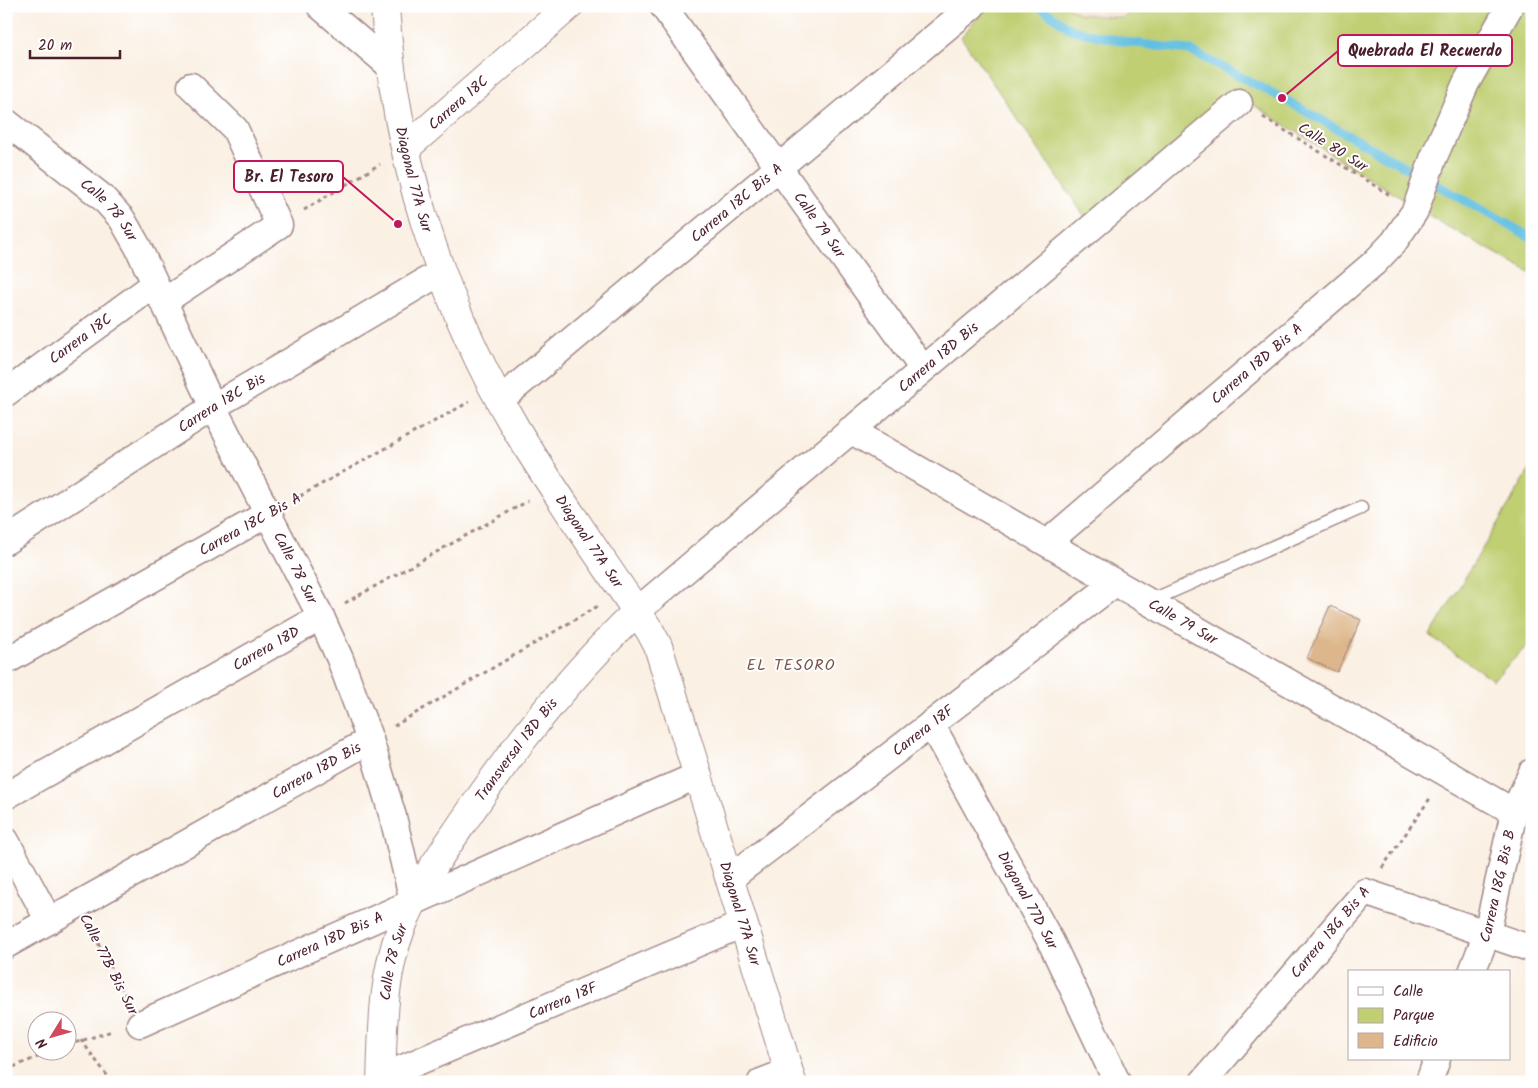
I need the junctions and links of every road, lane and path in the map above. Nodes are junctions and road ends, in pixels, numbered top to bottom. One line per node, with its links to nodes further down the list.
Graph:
1 (320, 6): 7 (street)
2 (385, 6): 7 (street, Diagonal 77A Sur)
3 (569, 6): 11 (street, Carrera 18C)
4 (663, 6): 12 (street, Calle 79 Sur)
5 (972, 6): 12 (street, Carrera 18C Bis A)
6 (1510, 6): 13 (street, Carrera 18D Bis A)
7 (390, 66): 11 (street, Diagonal 77A Sur)
8 (191, 86): 14 (street)
9 (1239, 103): 13 (path, Calle 80 Sur); 17 (street, Carrera 18D Bis)
10 (6, 122): 16 (street, Calle 78 Sur)
11 (406, 148): 14 (path); 15 (street, Diagonal 77A Sur)
12 (778, 168): 17 (street, Calle 79 Sur); 19 (street, Carrera 18C Bis A)
13 (1418, 204): 26 (street, Carrera 18D Bis A)
14 (279, 225): 16 (street, Carrera 18C)
15 (440, 272): 19 (street, Diagonal 77A Sur); 20 (street, Carrera 18C Bis)
16 (159, 293): 18 (street, Carrera 18C); 20 (street, Calle 78 Sur)
17 (923, 369): 21 (street, Carrera 18D Bis)
18 (6, 393)
19 (497, 394): 22 (street, Diagonal 77A Sur); 24 (path, Carrera 18C Bis A)
20 (212, 407): 24 (street, Calle 78 Sur); 25 (street, Carrera 18C Bis)
21 (850, 430): 26 (street, Calle 79 Sur); 28 (street, Carrera 18D Bis)
22 (552, 488): 28 (street, Diagonal 77A Sur); 30 (path)
23 (1361, 508): 29 (lane)
24 (267, 514): 30 (street, Calle 78 Sur); 31 (street, Carrera 18C Bis A)
25 (6, 541)
26 (1047, 543): 27 (street, Calle 79 Sur)
27 (1115, 583): 29 (street, Calle 79 Sur); 32 (street, Carrera 18F)
28 (630, 601): 33 (path, Carrera 18D Bis); 36 (street, Diagonal 77A Sur); 42 (street, Transversal 18D Bis)
29 (1148, 602): 35 (street, Calle 79 Sur)
30 (321, 617): 33 (street, Calle 78 Sur); 37 (street, Carrera 18D)
31 (6, 660)
32 (931, 724): 40 (street, Carrera 18F); 60 (street, Diagonal 77D Sur)
33 (370, 740): 42 (street, Calle 78 Sur); 43 (street, Carrera 18D Bis)
34 (1532, 772): 38 (street, Carrera 18G Bis B)
35 (1448, 774): 38 (street, Calle 79 Sur); 41 (path, Carrera 18G Bis A)
36 (698, 775): 40 (street, Diagonal 77A Sur); 42 (street, Carrera 18D Bis A)
37 (6, 796)
38 (1514, 812): 46 (street, Carrera 18G Bis B)
39 (6, 841): 44 (street)
40 (730, 880): 45 (street, Diagonal 77A Sur)
41 (1365, 892): 46 (street); 61 (street, Carrera 18G Bis A)
42 (413, 901): 50 (street, Carrera 18D Bis A); 57 (street, Calle 78 Sur)
43 (78, 905): 44 (street, Carrera 18D Bis); 50 (path, Calle 77B Bis Sur)
44 (49, 921): 47 (street, Carrera 18D Bis)
45 (742, 924): 56 (street, Diagonal 77A Sur); 57 (street, Carrera 18F)
46 (1487, 933): 48 (street); 49 (street, Carrera 18G Bis B)
47 (6, 945)
48 (1532, 949)
49 (1473, 970)
50 (140, 1024): 51 (path)
51 (81, 1040): 52 (path); 58 (path)
52 (78, 1041)
53 (30, 1060): 55 (path)
54 (1437, 1060): 62 (street)
55 (6, 1070)
56 (790, 1076): 59 (street)
57 (381, 1079)
58 (112, 1082)
59 (761, 1082)
60 (1116, 1082)
61 (1203, 1082)
62 (1429, 1082)

